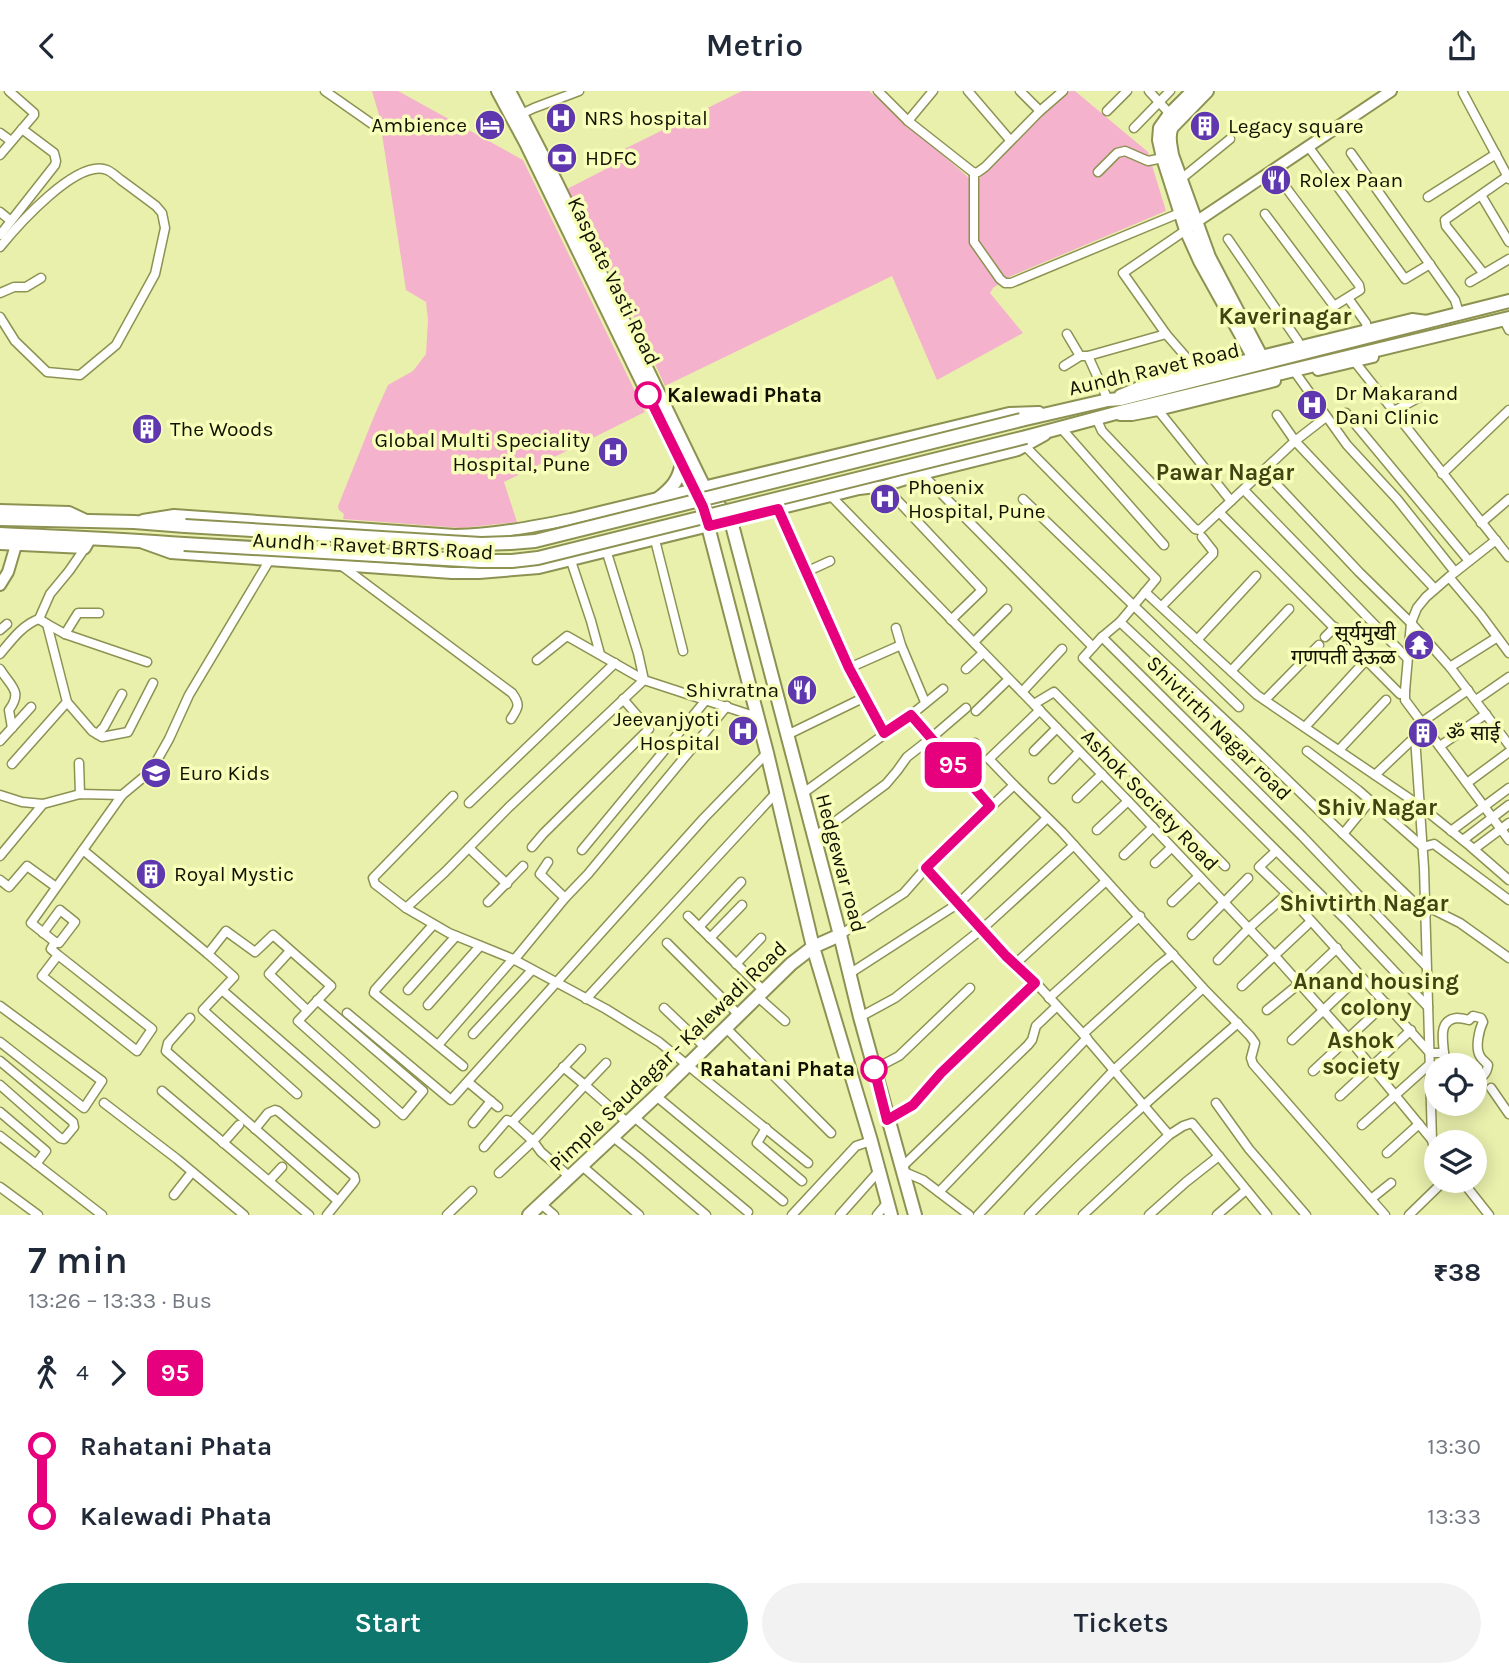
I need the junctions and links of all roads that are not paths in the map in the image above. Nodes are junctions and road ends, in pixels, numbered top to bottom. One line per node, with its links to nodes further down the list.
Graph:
1 (9, 91): 26 (street)
2 (325, 91): 24 (street)
3 (498, 91): 22 (main road, Kaspate Vasti Road)
4 (509, 91): 22 (main road, Kaspate Vasti Road)
5 (579, 91): 22 (street)
6 (878, 91): 23 (street)
7 (933, 91): 23 (street)
8 (968, 91): 29 (street)
9 (1020, 91): 19 (street)
10 (1063, 91): 19 (street)
11 (1127, 91): 20 (street)
12 (1149, 91): 18 (street)
13 (1170, 91): 18 (street)
14 (1207, 91): 17 (main road)
15 (1391, 91): 31 (street)
16 (1463, 93): 33 (street)
17 (1191, 97): 21 (main road); 39 (main road)
18 (1159, 102): 21 (street); 25 (street)
19 (1040, 111): 29 (street)
20 (1107, 111)
21 (1170, 114): 35 (main road)
22 (518, 116): 73 (main road, Kaspate Vasti Road)
23 (908, 121): 37 (street)
24 (375, 126)
25 (1134, 128)
26 (22, 129): 30 (street); 46 (street)
27 (0, 133): 30 (street)
28 (1230, 139): 39 (street)
29 (1010, 140): 37 (street)
30 (11, 141): 34 (street)
31 (1308, 146): 47 (street); 53 (street)
32 (1351, 153): 53 (street)
33 (1496, 154): 38 (street); 42 (street)
34 (0, 155)
35 (1163, 158): 36 (street); 43 (main road)
36 (1098, 172)
37 (974, 173): 43 (street)
38 (1508, 177): 41 (street)
39 (1181, 179): 43 (main road)
40 (1287, 189): 58 (street)
41 (1481, 195): 50 (street); 54 (street)
42 (1428, 197)
43 (1186, 210): 47 (main road)
44 (0, 212): 46 (street)
45 (1265, 214): 58 (street)
46 (11, 221): 48 (street)
47 (1191, 225): 66 (street); 70 (main road)
48 (0, 235)
49 (1228, 239): 68 (street)
50 (1509, 242)
51 (0, 247): 61 (street)
52 (1509, 259): 54 (street)
53 (1430, 264): 60 (street)
54 (1484, 274): 56 (street)
55 (41, 278): 57 (street)
56 (1470, 282)
57 (0, 293)
58 (1348, 298): 64 (street)
59 (1509, 301): 60 (main road, Aundh Ravet Road)
60 (1459, 313): 62 (main road, Aundh Ravet Road)
61 (0, 317)
62 (1429, 321): 64 (street); 77 (main road, Aundh Ravet Road)
63 (1507, 323): 67 (main road, Aundh Ravet Road)
64 (1367, 330): 68 (street)
65 (1067, 334): 69 (street)
66 (1166, 334): 69 (street); 74 (street)
67 (1432, 336): 71 (street); 83 (main road, Aundh Ravet Road)
68 (1299, 347): 70 (street)
69 (1084, 356): 72 (street); 77 (street)
70 (1258, 359): 74 (street)
71 (1355, 362): 75 (street); 80 (street)
72 (1064, 366)
73 (640, 367): 90 (main road, Kaspate Vasti Road); 95 (main road, Kaspate Vasti Road)
74 (1199, 372): 77 (street)
75 (1297, 375): 79 (street); 85 (street)
76 (1420, 397): 80 (street)
77 (1112, 400): 81 (main road, Aundh Ravet Road)
78 (1509, 409): 93 (street)
79 (1158, 410): 83 (street); 101 (street)
80 (1394, 411): 93 (street)
81 (1052, 412): 95 (street, Aundh - Ravet BRTS Road); 108 (main road, Aundh Ravet Road, bridge)
82 (1346, 413): 125 (street)
83 (1113, 414): 86 (main road, Aundh Ravet Road)
84 (1277, 415): 88 (street)
85 (1326, 417): 88 (street); 128 (street)
86 (1096, 418): 87 (main road, Aundh Ravet Road); 104 (street)
87 (1058, 429): 89 (main road, Aundh Ravet Road); 119 (street)
88 (1295, 440): 91 (street); 131 (street)
89 (1025, 441): 92 (street, Aundh - Ravet BRTS Road); 113 (main road, Aundh Ravet Road, bridge); 132 (street)
90 (682, 463): 95 (main road, Kaspate Vasti Road); 98 (main road)
91 (1264, 471): 96 (street); 141 (street)
92 (922, 474): 94 (street, Aundh - Ravet BRTS Road); 152 (street)
93 (1443, 474): 109 (street)
94 (884, 486): 97 (street, Aundh - Ravet BRTS Road); 138 (street)
95 (699, 488): 98 (street, Aundh - Ravet BRTS Road); 107 (main road); 110 (main road)
96 (1244, 490): 101 (street); 159 (street)
97 (831, 496): 102 (street, Aundh - Ravet BRTS Road); 138 (street, Ashok Society Road)
98 (659, 498): 108 (street, Aundh - Ravet BRTS Road)
99 (1023, 499): 133 (street)
100 (1509, 499): 109 (street)
101 (1231, 501): 104 (street)
102 (778, 509): 107 (street, Aundh - Ravet BRTS Road); 127 (street)
103 (0, 510): 106 (street)
104 (1219, 512): 142 (street)
105 (0, 519): 106 (main road)
106 (88, 521): 108 (main road)
107 (731, 521): 110 (street, Aundh - Ravet BRTS Road); 202 (main road, Hedgewar road)
108 (134, 522)
109 (1481, 523): 115 (street)
110 (709, 526): 114 (street, Aundh - Ravet BRTS Road); 194 (main road)
111 (0, 534): 116 (main road)
112 (1202, 537): 134 (street)
113 (132, 540): 116 (main road); 122 (street, Aundh - Ravet BRTS Road)
114 (655, 540): 120 (street, Aundh - Ravet BRTS Road); 154 (street)
115 (1496, 540): 121 (street); 125 (street)
116 (87, 543): 118 (street); 139 (street)
117 (0, 544): 118 (street)
118 (16, 545): 130 (street)
119 (1164, 545)
120 (607, 553): 123 (street, Aundh - Ravet BRTS Road); 171 (street)
121 (1509, 557)
122 (269, 561): 126 (street, Aundh - Ravet BRTS Road); 227 (street)
123 (571, 561): 126 (street, Aundh - Ravet BRTS Road); 158 (street)
124 (830, 561): 127 (street)
125 (1469, 561): 128 (street)
126 (342, 566): 195 (street)
127 (806, 572): 165 (street)
128 (1452, 575): 131 (street); 147 (street)
129 (1256, 576): 148 (street)
130 (0, 585)
131 (1436, 589): 141 (street)
132 (1145, 592): 133 (street); 134 (street)
133 (1133, 606): 140 (street); 189 (street)
134 (1161, 606): 148 (street)
135 (1007, 609): 149 (street)
136 (1289, 609): 168 (street)
137 (99, 613): 144 (street)
138 (951, 620): 149 (street, Ashok Society Road)
139 (43, 622): 144 (street); 157 (street); 184 (street)
140 (1119, 622): 145 (street); 246 (street)
141 (1411, 623): 159 (street); 164 (street)
142 (1335, 627): 146 (street); 160 (street)
143 (896, 628): 150 (street)
144 (65, 635): 162 (street)
145 (1102, 637): 152 (street); 312 (street, Shivtirth Nagar road)
146 (1325, 637)
147 (1496, 638): 156 (street); 164 (street)
148 (1197, 640): 168 (street)
149 (974, 642): 155 (street, Ashok Society Road)
150 (901, 645): 165 (street); 185 (street)
151 (1319, 645): 182 (street)
152 (1093, 647): 258 (street)
153 (1062, 649): 176 (street)
154 (683, 651)
155 (984, 653): 167 (street); 170 (street, Ashok Society Road)
156 (1509, 653)
157 (0, 654)
158 (600, 654): 161 (street); 163 (street)
159 (1407, 658): 175 (street)
160 (1367, 659): 175 (street); 197 (street)
161 (537, 660)
162 (147, 662)
163 (615, 663): 171 (street); 233 (street)
164 (1450, 667): 174 (street)
165 (849, 668): 178 (street)
166 (0, 669): 198 (street)
167 (966, 669)
168 (1231, 671): 182 (street)
169 (1509, 677): 183 (street)
170 (1009, 679): 176 (street, Ashok Society Road); 191 (street)
171 (644, 680): 179 (street); 181 (street)
172 (153, 683): 201 (street)
173 (943, 689): 185 (street)
174 (1468, 690): 183 (street); 196 (street)
175 (1405, 691): 196 (street)
176 (1021, 692): 188 (street, Ashok Society Road)
177 (122, 694): 201 (street)
178 (865, 697): 200 (street); 202 (street)
179 (623, 699): 252 (street); 253 (street)
180 (1385, 699): 209 (street)
181 (706, 700): 186 (street); 257 (street)
182 (1265, 700): 197 (street)
183 (1476, 700): 192 (street)
184 (67, 702): 201 (street); 217 (street)
185 (925, 702): 193 (street)
186 (727, 706): 194 (street); 275 (street)
187 (31, 707): 198 (street)
188 (1037, 707): 199 (street, Ashok Society Road); 222 (street); 264 (street)
189 (1239, 707)
190 (966, 708): 204 (street)
191 (976, 711)
192 (1486, 714): 207 (street); 208 (street)
193 (911, 715): 200 (street); 204 (street)
194 (757, 717): 214 (main road)
195 (511, 719)
196 (1422, 722): 203 (street); 208 (street)
197 (1305, 727): 209 (street)
198 (12, 728): 205 (street)
199 (1057, 728): 210 (street); 212 (street, Ashok Society Road)
200 (884, 733): 225 (street)
201 (97, 734)
202 (787, 735): 225 (main road, Hedgewar road)
203 (1415, 737): 219 (street); 235 (street)
204 (930, 739): 216 (street); 247 (street)
205 (0, 741)
206 (975, 743): 216 (street)
207 (1509, 745)
208 (1440, 746): 221 (street)
209 (1339, 750): 219 (street)
210 (1034, 751)
211 (1307, 751): 232 (street)
212 (1079, 752): 218 (street, Ashok Society Road); 220 (street)
213 (1509, 752): 221 (street)
214 (767, 753): 224 (main road); 315 (street)
215 (79, 763): 226 (street)
216 (951, 763): 237 (street)
217 (12, 764)
218 (1102, 774): 229 (street); 231 (street, Ashok Society Road)
219 (1375, 775): 235 (street)
220 (1053, 779)
221 (1466, 783): 238 (street)
222 (1014, 785): 237 (street); 239 (street)
223 (1509, 787): 238 (street)
224 (776, 793): 300 (main road); 326 (street)
225 (802, 793): 247 (main road, Hedgewar road)
226 (80, 794): 227 (street); 234 (street)
227 (122, 795): 256 (street)
228 (453, 796): 282 (street)
229 (1077, 798)
230 (2, 800): 234 (street)
231 (1128, 801): 242 (street, Ashok Society Road); 244 (street)
232 (1370, 801): 246 (street); 251 (street)
233 (469, 803)
234 (43, 804): 260 (street)
235 (1419, 805): 245 (street); 251 (street)
236 (1509, 805): 240 (street)
237 (990, 806): 265 (street)
238 (1483, 807): 240 (street); 245 (street)
239 (1047, 818): 250 (street); 280 (street)
240 (1492, 818): 243 (street); 248 (street)
241 (1509, 823): 243 (street)
242 (1153, 827): 254 (street, Ashok Society Road); 259 (street)
243 (1501, 829): 249 (street); 255 (street)
244 (1097, 830)
245 (1451, 831): 248 (street)
246 (1343, 834): 283 (street)
247 (813, 838): 292 (main road, Hedgewar road)
248 (1462, 840): 255 (street)
249 (1509, 840)
250 (1074, 845): 270 (street); 289 (street)
251 (1423, 846): 276 (street); 283 (street)
252 (469, 848): 272 (street); 282 (street)
253 (532, 848)
254 (1171, 848): 262 (street); 266 (street, Ashok Society Road)
255 (1474, 849): 269 (street)
256 (83, 850): 273 (street); 303 (street)
257 (582, 850)
258 (1276, 851): 274 (street); 332 (street)
259 (1124, 855)
260 (0, 856)
261 (548, 862): 275 (street)
262 (1155, 863)
263 (523, 866): 272 (street)
264 (1225, 866)
265 (926, 868): 280 (street); 292 (street)
266 (1199, 876): 278 (street); 279 (street, Ashok Society Road)
267 (1248, 878): 279 (street)
268 (0, 880): 273 (street)
269 (1509, 880)
270 (1106, 881): 285 (street); 311 (street)
271 (741, 882): 288 (street)
272 (507, 884): 277 (street)
273 (56, 887): 291 (street)
274 (1287, 894): 290 (street); 301 (street)
275 (565, 898): 308 (street)
276 (1509, 900)
277 (488, 902)
278 (1172, 902)
279 (1224, 903): 290 (street, Ashok Society Road); 293 (street)
280 (959, 904): 289 (street); 314 (street)
281 (742, 905): 295 (street)
282 (406, 908): 286 (street)
283 (1426, 910): 307 (street); 312 (street)
284 (688, 916): 288 (street)
285 (1140, 916): 304 (street); 325 (street)
286 (433, 925): 294 (street); 350 (street)
287 (1307, 925): 306 (street)
288 (699, 927): 295 (street)
289 (982, 929): 311 (street); 339 (street)
290 (1248, 929): 306 (street, Ashok Society Road); 309 (street)
291 (43, 933): 297 (street); 297 (street)
292 (840, 935): 300 (main road, Pimple Saudagar - Kalewadi Road); 314 (main road, Hedgewar road)
293 (1192, 935)
294 (456, 936): 299 (street); 323 (street)
295 (710, 938): 310 (street)
296 (761, 938): 310 (street)
297 (55, 942): 305 (street)
298 (667, 943): 338 (street)
299 (480, 946): 308 (street); 329 (street)
300 (813, 947): 324 (main road, Pimple Saudagar - Kalewadi Road); 397 (main road)
301 (1336, 948): 318 (street); 328 (street)
302 (290, 951): 303 (street); 327 (street); 334 (street)
303 (208, 954): 322 (street)
304 (1173, 954): 321 (street); 346 (street)
305 (58, 955): 305 (street)
306 (1274, 955): 318 (street, Ashok Society Road); 319 (street)
307 (1509, 958)
308 (514, 960): 313 (street); 350 (street)
309 (1218, 960)
310 (736, 964): 324 (street)
311 (1015, 964): 317 (street)
312 (1426, 966): 332 (street)
313 (532, 970): 315 (street); 345 (street)
314 (849, 974): 339 (main road, Hedgewar road)
315 (556, 982): 326 (street); 366 (street)
316 (1353, 982): 336 (street)
317 (1035, 983): 325 (street); 382 (street)
318 (1300, 983): 335 (street); 336 (street, Ashok Society Road)
319 (1242, 986)
320 (970, 988): 360 (street)
321 (1203, 988): 342 (street); 364 (street)
322 (222, 990): 371 (street); 385 (street)
323 (408, 990)
324 (761, 994): 338 (main road, Pimple Saudagar - Kalewadi Road); 341 (street)
325 (1049, 998): 331 (street)
326 (586, 999): 358 (street)
327 (317, 1000): 334 (street); 334 (street)
328 (1386, 1003): 344 (street); 347 (street)
329 (428, 1005)
330 (0, 1006): 349 (street)
331 (1056, 1006): 346 (street); 406 (street)
332 (1428, 1007): 353 (street)
333 (664, 1008): 351 (street)
334 (307, 1010)
335 (1267, 1010)
336 (1324, 1011): 347 (street, Ashok Society Road); 348 (street)
337 (347, 1013): 366 (street)
338 (739, 1015): 343 (main road, Pimple Saudagar - Kalewadi Road)
339 (860, 1017): 360 (main road, Hedgewar road)
340 (190, 1018): 390 (street)
341 (785, 1021)
342 (1238, 1023): 377 (street); 421 (street)
343 (726, 1028): 351 (main road, Pimple Saudagar - Kalewadi Road); 392 (street)
344 (1411, 1030): 353 (street); 362 (street)
345 (473, 1034)
346 (1085, 1036): 364 (street); 417 (street)
347 (1348, 1038): 362 (street, Ashok Society Road); 365 (street)
348 (1292, 1040)
349 (0, 1042)
350 (438, 1045): 359 (street)
351 (706, 1048): 358 (main road, Pimple Saudagar - Kalewadi Road)
352 (581, 1049): 361 (street)
353 (1430, 1053)
354 (1444, 1053): 355 (street)
355 (1479, 1053)
356 (0, 1061): 367 (street)
357 (606, 1063): 368 (street)
358 (688, 1065): 373 (main road, Pimple Saudagar - Kalewadi Road); 389 (street)
359 (463, 1066)
360 (873, 1066): 382 (main road, Hedgewar road)
361 (563, 1067): 368 (street); 383 (street)
362 (1372, 1067): 372 (street, Ashok Society Road); 374 (street)
363 (1424, 1069): 372 (street)
364 (1114, 1070): 377 (street); 443 (street)
365 (1313, 1071)
366 (468, 1082): 386 (street)
367 (0, 1085)
368 (585, 1085): 381 (street); 396 (street)
369 (1491, 1088): 379 (street)
370 (162, 1091): 398 (street)
371 (298, 1094)
372 (1395, 1094): 384 (street, Ashok Society Road); 388 (street)
373 (656, 1096): 381 (main road, Pimple Saudagar - Kalewadi Road); 423 (street)
374 (1340, 1096)
375 (104, 1103): 408 (street)
376 (1216, 1103): 449 (street)
377 (1144, 1104): 393 (street); 444 (street)
378 (0, 1112): 403 (street)
379 (1509, 1114)
380 (1428, 1116): 384 (street)
381 (631, 1120): 395 (main road, Pimple Saudagar - Kalewadi Road); 426 (street)
382 (887, 1120): 406 (main road, Hedgewar road)
383 (512, 1122): 396 (street); 399 (street)
384 (1417, 1122): 391 (street, Ashok Society Road); 400 (street)
385 (375, 1123)
386 (473, 1123)
387 (239, 1125): 398 (street)
388 (1362, 1125)
389 (766, 1128): 402 (street); 412 (street)
390 (255, 1129): 422 (street); 422 (street)
391 (1424, 1130)
392 (831, 1133)
393 (1169, 1135): 401 (street); 445 (street)
394 (0, 1136): 403 (street)
395 (613, 1137): 404 (main road, Pimple Saudagar - Kalewadi Road); 437 (street)
396 (533, 1141): 409 (street); 410 (street)
397 (871, 1141): 407 (main road); 438 (street)
398 (223, 1143): 411 (street)
399 (484, 1147)
400 (1387, 1153)
401 (1219, 1156): 415 (street); 446 (street)
402 (808, 1163)
403 (36, 1164): 429 (street)
404 (582, 1166): 410 (main road, Pimple Saudagar - Kalewadi Road); 436 (street)
405 (282, 1167): 411 (street)
406 (901, 1169): 417 (street); 441 (main road, Hedgewar road)
407 (879, 1171): 425 (main road); 439 (street)
408 (192, 1172): 420 (street); 430 (street)
409 (499, 1173)
410 (570, 1177): 424 (main road, Pimple Saudagar - Kalewadi Road)
411 (269, 1181): 431 (street)
412 (802, 1181)
413 (1391, 1183): 421 (street)
414 (0, 1187): 428 (street)
415 (1247, 1190): 447 (street); 448 (street)
416 (472, 1191): 433 (street)
417 (939, 1192): 442 (street)
418 (1432, 1193): 450 (street)
419 (1472, 1193): 451 (street)
420 (174, 1195)
421 (1371, 1199): 427 (street)
422 (338, 1201): 432 (street)
423 (783, 1201)
424 (541, 1204): 434 (main road, Pimple Saudagar - Kalewadi Road); 435 (street)
425 (889, 1209): 440 (street)
426 (748, 1212)
427 (1380, 1213)
428 (38, 1215)
429 (102, 1215)
430 (244, 1215)
431 (309, 1215)
432 (327, 1215)
433 (447, 1215)
434 (528, 1215)
435 (554, 1215)
436 (639, 1215)
437 (706, 1215)
438 (792, 1215)
439 (840, 1215)
440 (877, 1215)
441 (915, 1215)
442 (969, 1215)
443 (978, 1215)
444 (1029, 1215)
445 (1083, 1215)
446 (1149, 1215)
447 (1217, 1215)
448 (1267, 1215)
449 (1306, 1215)
450 (1409, 1215)
451 (1489, 1215)

